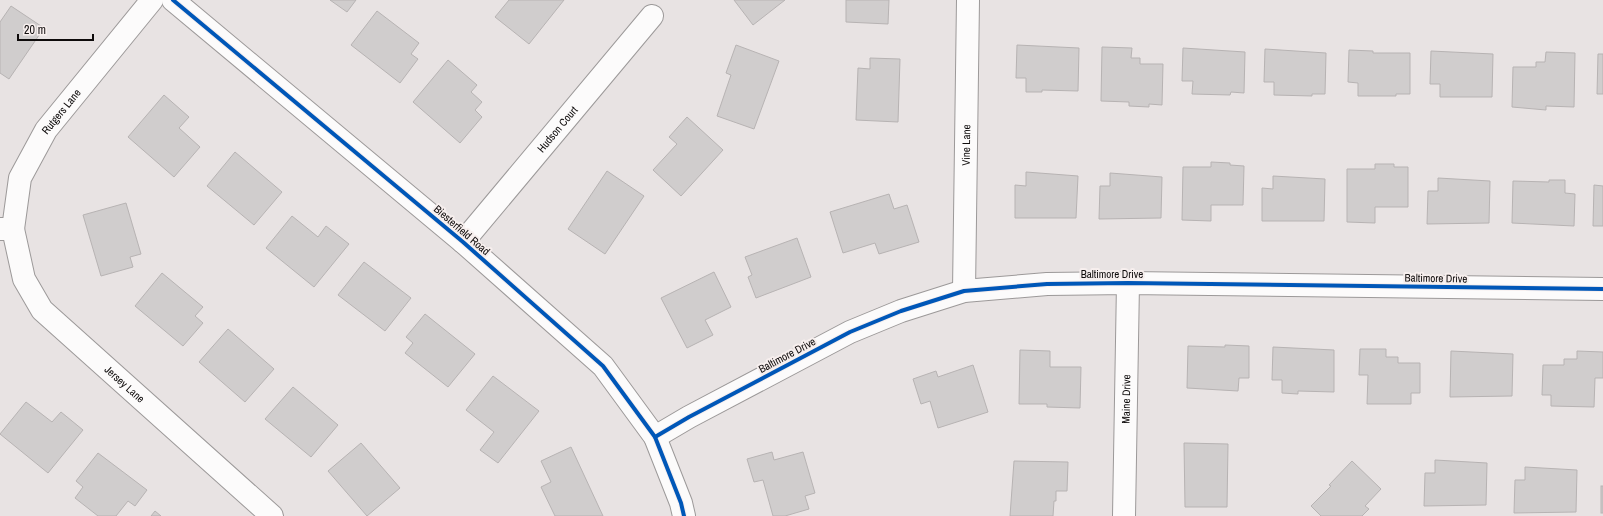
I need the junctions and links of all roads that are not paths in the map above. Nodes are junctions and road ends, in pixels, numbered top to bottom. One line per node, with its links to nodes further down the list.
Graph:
1 (152, 0): 5 (street, Rutgers Lane)
2 (173, 0): 6 (street, Biesterfield Road)
3 (968, 0): 9 (street, Vine Lane)
4 (652, 16): 6 (street, Hudson Court)
5 (7, 229): 11 (street, Jersey Lane)
6 (463, 242): 10 (street, Biesterfield Road)
7 (1128, 283): 8 (street, Baltimore Drive); 9 (street, Baltimore Drive); 13 (street, Maine Drive)
8 (1603, 289)
9 (964, 291): 10 (street, Baltimore Drive)
10 (656, 437): 12 (street, Biesterfield Road)
11 (272, 516)
12 (684, 516)
13 (1124, 516)

